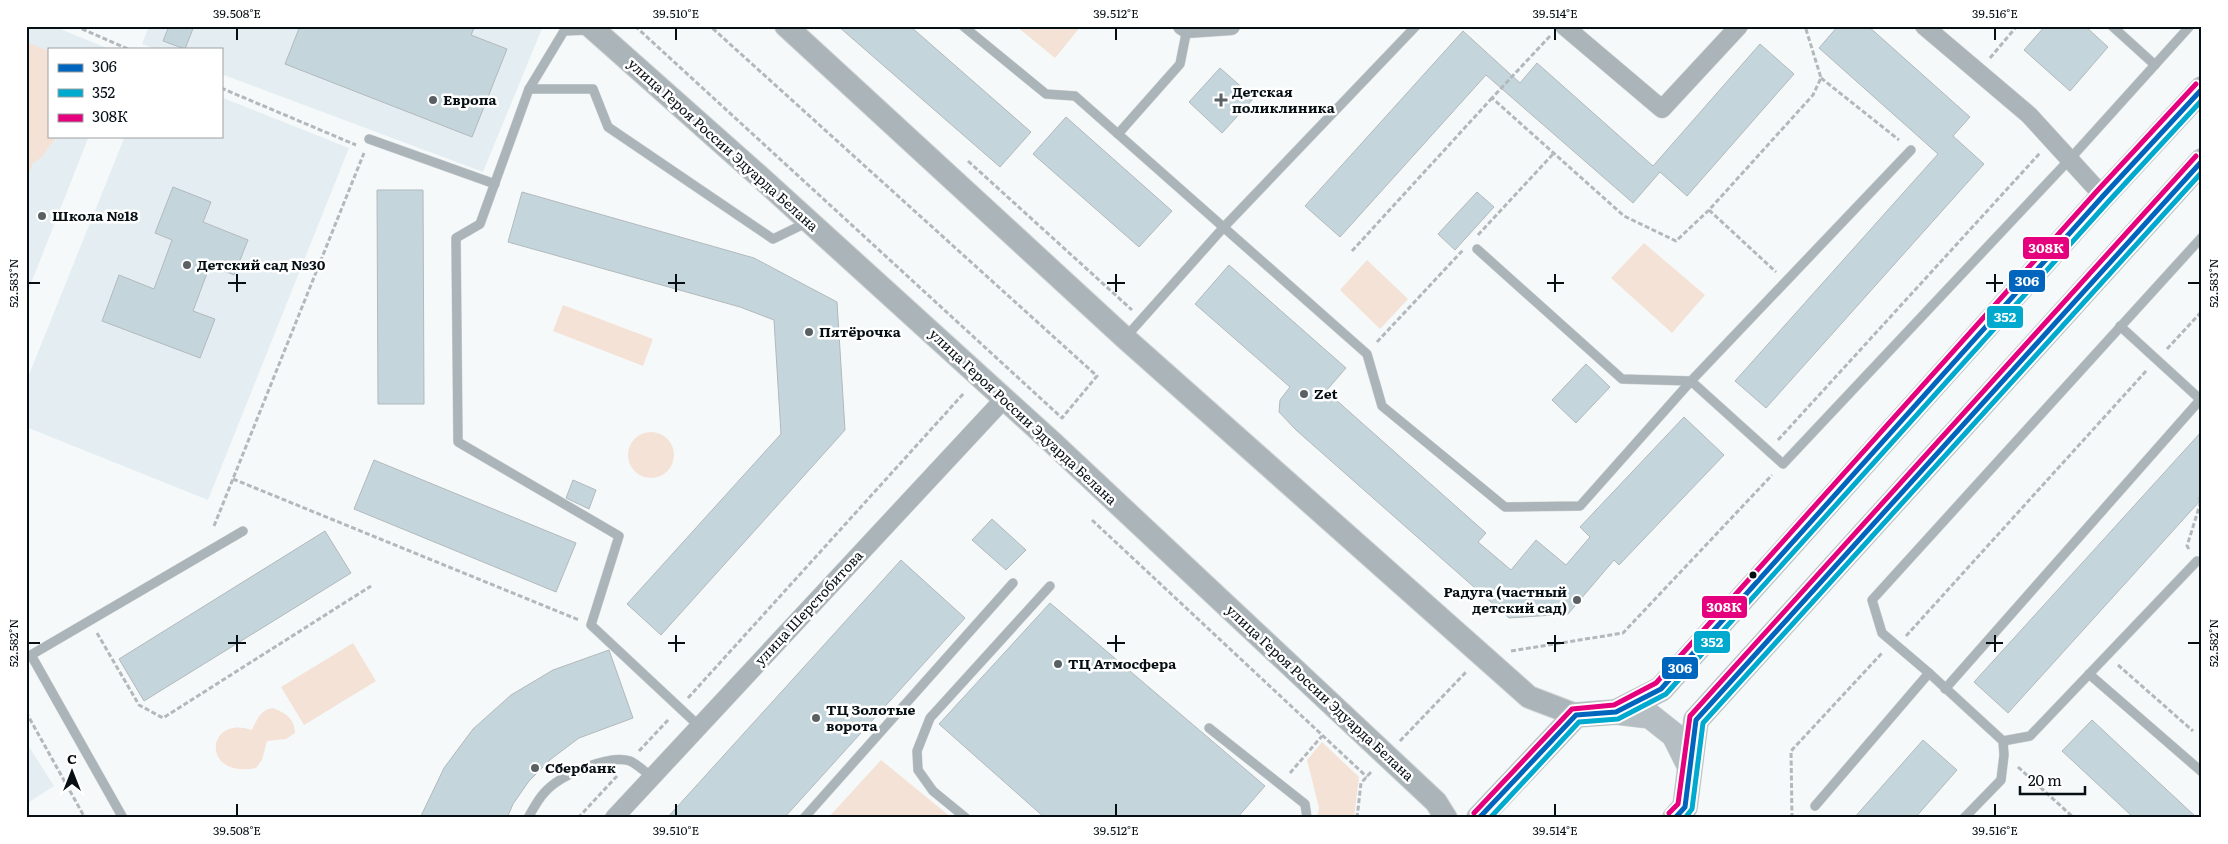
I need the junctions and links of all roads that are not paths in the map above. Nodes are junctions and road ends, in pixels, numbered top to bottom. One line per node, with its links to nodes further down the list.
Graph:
1 (786, 26): 27 (street)
2 (962, 26): 15 (lane)
3 (1231, 26): 10 (street)
4 (1416, 26): 23 (lane)
5 (1739, 26): 11 (street)
6 (1924, 26): 18 (street)
7 (2112, 26): 12 (lane)
8 (2190, 26): 12 (lane)
9 (592, 28): 13 (lane); 22 (street, улица Героя России Эдуарда Белана)
10 (1184, 28): 15 (lane)
11 (1558, 30)
12 (2155, 65): 18 (lane)
13 (529, 89): 20 (lane); 22 (lane)
14 (2202, 89): 21 (main road)
15 (1118, 134): 23 (lane)
16 (369, 139): 20 (lane)
17 (1911, 150): 28 (lane)
18 (2070, 159): 21 (street); 28 (lane)
19 (2199, 169): 43 (main road)
20 (495, 184): 40 (lane)
21 (2103, 196): 38 (main road)
22 (809, 222): 29 (street, улица Героя России Эдуарда Белана)
23 (1223, 228): 27 (lane); 28 (lane)
24 (2202, 237): 26 (lane)
25 (1477, 249): 28 (lane)
26 (2120, 326): 30 (lane); 35 (lane)
27 (1125, 338): 39 (street)
28 (1692, 381)
29 (1004, 398): 40 (street, улица Шерстобитова); 54 (street, улица Героя России Эдуарда Белана)
30 (2201, 400): 37 (lane)
31 (243, 531): 48 (lane)
32 (2197, 560): 36 (lane)
33 (1013, 582): 51 (lane)
34 (1050, 586): 52 (lane)
35 (1929, 673): 37 (lane); 46 (lane)
36 (2089, 674): 42 (lane); 44 (lane)
37 (1946, 688): 42 (lane)
38 (1616, 712): 39 (main road); 43 (main road)
39 (1576, 714): 55 (main road)
40 (699, 726): 45 (street, улица Шерстобитова)
41 (1209, 728): 53 (lane)
42 (2003, 741): 56 (lane)
43 (1689, 765): 47 (main road)
44 (2202, 772)
45 (652, 777): 49 (lane); 50 (street, улица Шерстобитова)
46 (1815, 806)
47 (1683, 814)
48 (123, 818)
49 (528, 818)
50 (614, 818)
51 (804, 818)
52 (966, 818)
53 (1308, 818)
54 (1446, 818)
55 (1479, 818)
56 (1964, 818)

